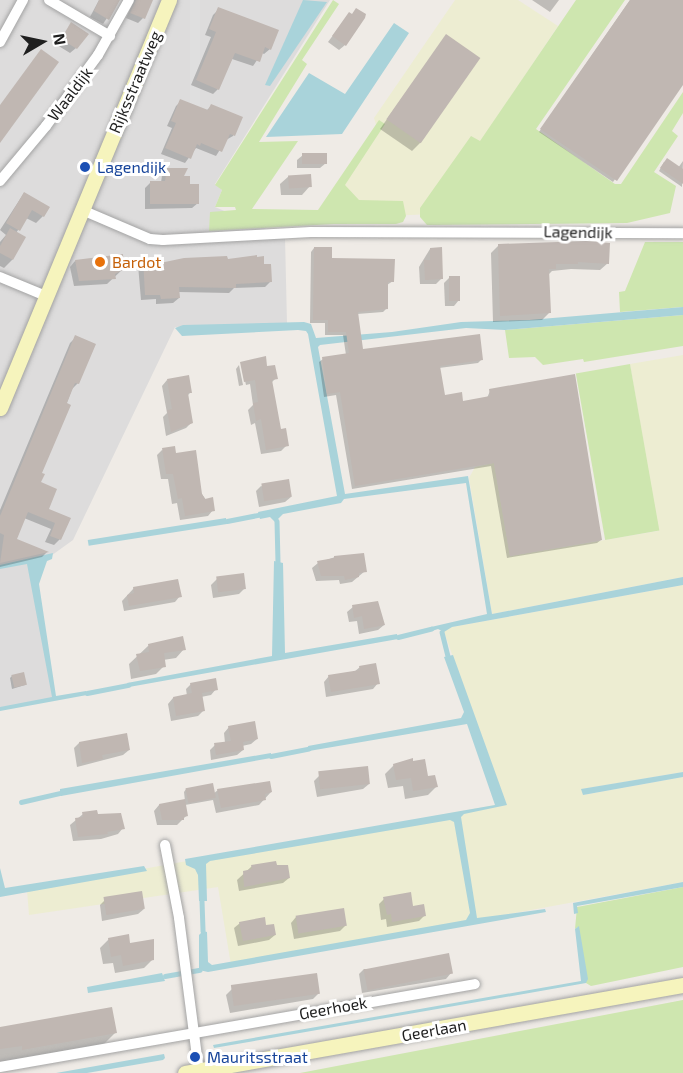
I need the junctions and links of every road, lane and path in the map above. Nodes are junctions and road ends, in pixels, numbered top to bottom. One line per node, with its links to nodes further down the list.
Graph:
1 (22, 0): 6 (street)
2 (50, 0): 5 (street)
3 (129, 0): 5 (street, Waaldijk)
4 (169, 0): 8 (street, Rijksstraatweg)
5 (110, 36): 7 (street, Waaldijk)
6 (0, 42)
7 (0, 181)
8 (82, 210): 9 (street, Lagendijk); 11 (street, Rijksstraatweg)
9 (683, 233)
10 (0, 277): 11 (street)
11 (46, 296): 12 (street, Rijksstraatweg)
12 (0, 408)
13 (165, 845): 16 (street)
14 (475, 984): 16 (street, Geerhoek)
15 (683, 985): 18 (street, Geerlaan)
16 (192, 1032): 17 (street, Geerhoek); 18 (street)
17 (0, 1067)
18 (194, 1072)

